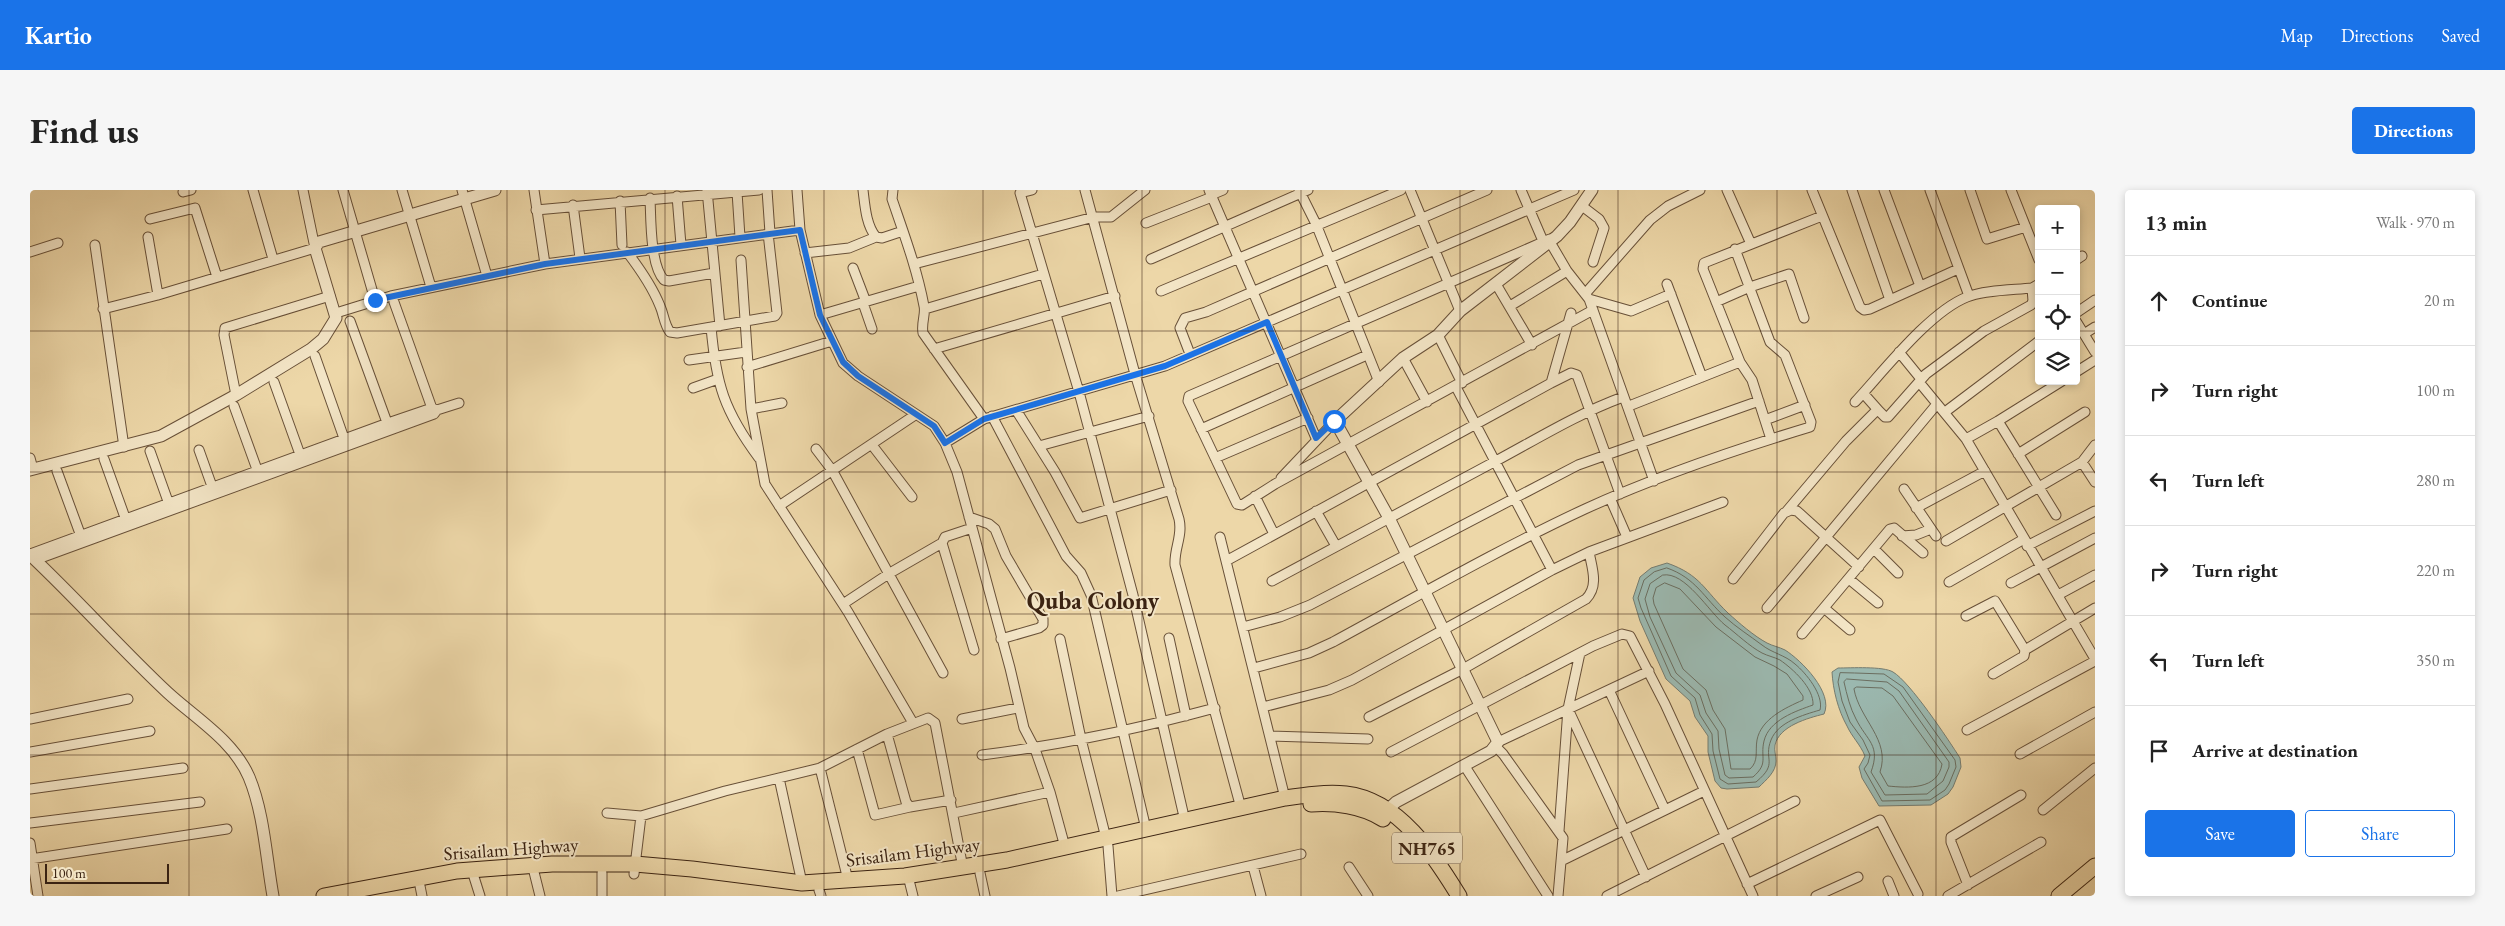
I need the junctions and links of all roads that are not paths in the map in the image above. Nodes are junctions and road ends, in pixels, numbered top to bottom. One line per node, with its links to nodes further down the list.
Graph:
1 (253, 190): 77 (street)
2 (303, 190): 66 (street)
3 (343, 190): 53 (street)
4 (402, 190): 43 (street)
5 (495, 190): 34 (street)
6 (534, 190): 41 (street)
7 (760, 190): 32 (street)
8 (767, 190): 55 (street)
9 (797, 190): 52 (street)
10 (863, 190): 59 (street)
11 (893, 190): 54 (street)
12 (1032, 190): 33 (street)
13 (1085, 190): 45 (street)
14 (1145, 190): 45 (street)
15 (1223, 190): 35 (street)
16 (1401, 190): 49 (street)
17 (1410, 190): 47 (street)
18 (1486, 190): 47 (street)
19 (1521, 190): 42 (street)
20 (1574, 190): 42 (street)
21 (1592, 190): 40 (street)
22 (1700, 190): 105 (street)
23 (1727, 190): 63 (street)
24 (1812, 190): 44 (street)
25 (1852, 190): 108 (street)
26 (1884, 190): 94 (street)
27 (1930, 190): 84 (street)
28 (1970, 190): 51 (street)
29 (2010, 190): 51 (street)
30 (1303, 191): 49 (street); 50 (street)
31 (707, 192): 32 (street); 36 (street); 60 (street)
32 (737, 192): 58 (street)
33 (1020, 192): 56 (street)
34 (464, 194): 43 (street); 88 (street)
35 (1211, 194): 48 (street); 50 (street)
36 (677, 196): 37 (street); 65 (street)
37 (650, 198): 38 (street); 68 (street)
38 (620, 201): 39 (street); 67 (street)
39 (572, 205): 41 (street); 74 (street)
40 (1582, 206): 61 (street); 80 (street)
41 (536, 210): 81 (street)
42 (1529, 210): 61 (street); 69 (street)
43 (411, 216): 53 (street); 97 (street)
44 (1822, 216): 63 (street); 108 (street)
45 (1094, 217): 56 (street); 104 (street)
46 (150, 219): 89 (street)
47 (1422, 219): 69 (street); 78 (street)
48 (1146, 223)
49 (1316, 224): 76 (street); 78 (street)
50 (1225, 228): 75 (street); 76 (street)
51 (2026, 228): 71 (street)
52 (800, 230): 55 (street); 73 (street)
53 (354, 232): 66 (street); 107 (street)
54 (903, 232): 59 (street); 82 (street)
55 (769, 233): 58 (street); 127 (street)
56 (1031, 234): 82 (street); 87 (street)
57 (148, 237): 102 (street)
58 (740, 237): 60 (street)
59 (876, 237): 73 (street)
60 (711, 240): 65 (street); 86 (street)
61 (1550, 240): 85 (street); 90 (street); 91 (street)
62 (58, 243): 72 (street)
63 (1751, 244): 70 (street)
64 (95, 245): 114 (street)
65 (681, 245): 68 (street)
66 (315, 248): 77 (street); 103 (street)
67 (624, 249): 68 (street); 74 (street); 129 (street)
68 (654, 249): 86 (street)
69 (1436, 249): 90 (street); 98 (street)
70 (1735, 250): 96 (street); 112 (street)
71 (2035, 250)
72 (30, 252)
73 (805, 252): 122 (street)
74 (580, 258): 81 (street)
75 (1151, 258)
76 (1238, 258): 99 (street); 100 (street)
77 (273, 259): 89 (street)
78 (1328, 259): 98 (street); 100 (street)
79 (741, 260): 127 (street)
80 (1592, 262)
81 (545, 264): 88 (street)
82 (914, 264): 93 (street)
83 (854, 268): 111 (street)
84 (1958, 269): 94 (street); 106 (street)
85 (1567, 271): 105 (street); 113 (street)
86 (714, 272): 129 (street)
87 (1043, 274): 115 (street); 121 (street)
88 (487, 276): 97 (street)
89 (217, 277): 102 (street)
90 (1448, 282): 118 (street); 126 (street)
91 (1496, 284): 113 (street); 118 (street)
92 (1667, 284): 101 (street)
93 (919, 286): 111 (street); 115 (street)
94 (1920, 286): 108 (street)
95 (2035, 286): 106 (street); 156 (street)
96 (1750, 287): 112 (street); 123 (street); 174 (street)
97 (431, 288): 107 (street)
98 (1341, 290): 125 (street); 126 (street)
99 (1161, 291)
100 (1253, 291): 125 (street); 142 (street)
101 (1671, 294): 105 (street); 154 (street)
102 (158, 295): 114 (street)
103 (330, 296): 119 (street); 167 (street)
104 (1115, 296): 121 (street); 153 (street)
105 (1587, 296): 116 (street)
106 (1969, 296): 140 (street)
107 (375, 300): 119 (street)
108 (1890, 300)
109 (2095, 300): 117 (street)
110 (394, 302): 179 (street)
111 (864, 302): 122 (street); 132 (street)
112 (1716, 302): 150 (street)
113 (1510, 306): 137 (street)
114 (103, 309): 204 (street)
115 (925, 309): 138 (street)
116 (1593, 310): 128 (street); 166 (street)
117 (2080, 310)
118 (1460, 311): 134 (street)
119 (336, 313): 167 (street)
120 (1571, 313): 128 (street)
121 (1056, 314): 138 (street); 164 (street)
122 (820, 315): 135 (street)
123 (1804, 318)
124 (350, 321): 191 (street)
125 (1267, 322): 142 (street); 143 (street)
126 (1354, 322): 143 (street); 144 (street)
127 (744, 323): 129 (street); 139 (street)
128 (1567, 324): 137 (street); 159 (street)
129 (715, 326): 146 (street)
130 (2095, 327): 133 (street)
131 (2080, 328): 133 (street)
132 (872, 329)
133 (2084, 334): 141 (street)
134 (1438, 335): 147 (street); 160 (street)
135 (832, 341): 151 (street); 183 (street)
136 (2035, 344): 181 (street)
137 (1532, 345): 160 (street)
138 (934, 349): 185 (street)
139 (746, 352): 146 (street); 151 (street)
140 (1899, 352): 156 (street); 165 (street)
141 (2095, 352)
142 (1190, 354): 153 (street)
143 (1281, 354): 162 (street); 192 (street)
144 (1368, 355): 158 (street); 162 (street)
145 (315, 356): 197 (street)
146 (713, 356): 148 (street); 155 (street)
147 (1403, 358): 158 (street); 169 (street)
148 (689, 360)
149 (2095, 360): 152 (street)
150 (1740, 362): 154 (street); 168 (street)
151 (748, 367): 176 (street)
152 (2080, 369)
153 (1135, 374): 164 (street); 184 (street)
154 (1702, 377): 175 (street)
155 (718, 379): 163 (street); 213 (street)
156 (1920, 380): 173 (street); 180 (street)
157 (274, 382): 212 (street)
158 (1379, 382): 188 (street)
159 (1551, 383): 177 (street); 190 (street)
160 (1459, 385): 169 (street); 190 (street)
161 (2056, 385): 189 (street)
162 (1294, 386): 186 (street); 192 (street)
163 (693, 388)
164 (1079, 392): 178 (street); 193 (street)
165 (1863, 394): 170 (street); 180 (street)
166 (1623, 397): 175 (street); 177 (street)
167 (235, 400): 204 (street); 220 (street)
168 (1759, 401): 187 (street); 199 (street)
169 (1427, 402): 201 (street)
170 (1855, 402)
171 (459, 403): 179 (street)
172 (782, 403): 176 (street)
173 (1938, 404): 181 (street); 250 (street)
174 (1805, 405): 187 (street); 195 (street)
175 (1629, 406): 199 (street)
176 (751, 409): 213 (street)
177 (1589, 409): 209 (street); 214 (street)
178 (1016, 410): 185 (street); 203 (street)
179 (435, 411): 191 (street)
180 (1879, 411): 242 (street)
181 (1945, 412): 196 (street)
182 (2085, 412): 208 (street)
183 (915, 415): 198 (street); 200 (street)
184 (1149, 416): 193 (street); 227 (street)
185 (988, 417): 198 (street); 317 (street)
186 (1308, 418): 194 (street); 210 (street)
187 (1765, 420): 195 (street)
188 (1334, 421): 194 (street); 201 (street)
189 (1998, 421): 196 (street); 208 (street)
190 (1475, 424): 214 (street); 221 (street)
191 (389, 427): 197 (street)
192 (1201, 429): 210 (street)
193 (1089, 432): 203 (street); 239 (street)
194 (1316, 438): 224 (street)
195 (1772, 439): 222 (street)
196 (1966, 439): 219 (street)
197 (346, 442): 212 (street)
198 (945, 443): 244 (street)
199 (1640, 444): 209 (street); 222 (street)
200 (872, 445): 217 (street); 231 (street)
201 (1348, 445): 221 (street); 224 (street)
202 (2095, 445): 215 (street)
203 (1039, 446): 239 (street)
204 (124, 447): 216 (street)
205 (816, 449): 217 (street)
206 (199, 450): 228 (street)
207 (150, 451): 235 (street)
208 (2018, 454): 225 (street)
209 (1606, 456): 229 (street); 232 (street)
210 (1215, 458): 230 (street)
211 (104, 459): 246 (street)
212 (302, 459): 220 (street)
213 (761, 461): 236 (street)
214 (1495, 461): 232 (street); 245 (street)
215 (2082, 462): 223 (street); 225 (street)
216 (31, 466)
217 (832, 470): 236 (street); 269 (street)
218 (57, 471): 255 (street)
219 (1985, 471): 237 (street); 238 (street)
220 (259, 475): 228 (street)
221 (1369, 481): 240 (street); 245 (street)
222 (1654, 481): 229 (street)
223 (2095, 482)
224 (1276, 484): 230 (street)
225 (2039, 488): 237 (street); 243 (street)
226 (1904, 489): 238 (street)
227 (1170, 490): 239 (street); 307 (street)
228 (213, 491): 235 (street)
229 (1620, 494): 233 (street)
230 (1255, 496): 248 (street)
231 (912, 497)
232 (1515, 498): 249 (street); 263 (street)
233 (1610, 498): 249 (street); 253 (street)
234 (1723, 502): 253 (street)
235 (170, 506): 246 (street)
236 (779, 506): 280 (street)
237 (2005, 507): 256 (street); 258 (street)
238 (1916, 508): 251 (street)
239 (1109, 510): 314 (street)
240 (1316, 510): 248 (street); 259 (street)
241 (2095, 511): 258 (street)
242 (1786, 512): 250 (street); 272 (street)
243 (2056, 515)
244 (969, 517): 247 (street); 291 (street)
245 (1389, 518): 259 (street); 263 (street)
246 (126, 522): 255 (street)
247 (972, 528): 257 (street); 291 (street)
248 (1274, 534): 265 (street)
249 (1535, 534): 268 (street); 277 (street)
250 (1826, 536): 266 (street); 281 (street)
251 (1902, 536): 260 (street); 262 (street)
252 (1220, 537): 265 (street)
253 (1627, 537): 261 (street)
254 (2095, 538): 267 (street)
255 (82, 539): 264 (street)
256 (1946, 541)
257 (942, 543): 269 (street); 293 (street)
258 (2026, 543): 267 (street); 275 (street)
259 (1336, 546): 274 (street)
260 (1874, 549): 266 (street); 270 (street)
261 (1589, 552): 268 (street); 298 (street)
262 (1924, 553)
263 (1407, 554): 277 (street); 286 (street)
264 (32, 556): 387 (street)
265 (1226, 561): 286 (street)
266 (1858, 567): 273 (street)
267 (2040, 567): 276 (street); 278 (street)
268 (1552, 570): 287 (street)
269 (890, 573): 280 (street); 300 (street)
270 (1898, 573)
271 (2095, 575): 278 (street)
272 (1733, 579)
273 (1849, 579): 279 (street); 282 (street)
274 (1272, 581)
275 (1950, 582)
276 (2011, 583)
277 (1425, 592): 287 (street); 297 (street)
278 (2058, 595): 285 (street)
279 (1878, 603)
280 (843, 604): 315 (street)
281 (1767, 608)
282 (1824, 608): 288 (street); 289 (street)
283 (2095, 608): 285 (street)
284 (1966, 616): 294 (street)
285 (2074, 620): 294 (street); 296 (street)
286 (1242, 627): 297 (street)
287 (1445, 630): 298 (street); 305 (street)
288 (1850, 630)
289 (1802, 634)
290 (1169, 638): 310 (street)
291 (1002, 639): 306 (street)
292 (1060, 639): 321 (street)
293 (974, 650)
294 (2025, 650): 301 (street)
295 (1580, 653): 299 (street); 304 (street); 308 (street)
296 (2095, 660): 316 (street)
297 (1254, 668): 305 (street)
298 (1463, 669): 304 (street); 311 (street)
299 (1649, 671): 302 (street); 336 (street)
300 (943, 672)
301 (1993, 674)
302 (1609, 690): 308 (street); 345 (street)
303 (128, 700): 312 (street)
304 (1480, 706): 323 (street); 327 (street)
305 (1263, 707): 320 (street)
306 (1018, 708): 313 (street); 325 (street)
307 (1215, 708): 310 (street); 344 (street)
308 (1568, 709): 323 (street); 355 (street); 356 (street)
309 (2095, 712): 328 (street)
310 (1186, 716): 314 (street)
311 (1369, 717)
312 (30, 718)
313 (962, 719)
314 (1162, 722): 317 (street); 351 (street)
315 (913, 723): 319 (street); 340 (street)
316 (1967, 730)
317 (1122, 731): 321 (street); 354 (street)
318 (150, 732): 326 (street)
319 (887, 734): 324 (street); 343 (street)
320 (1270, 736): 322 (street); 339 (street)
321 (1081, 739): 325 (street); 358 (street)
322 (1368, 739)
323 (1497, 745): 330 (street); 356 (street)
324 (857, 749): 332 (street); 343 (street)
325 (1035, 749): 329 (street); 337 (street)
326 (30, 752)
327 (1391, 752)
328 (2020, 754)
329 (982, 755)
330 (1464, 765): 349 (street); 400 (street)
331 (183, 768): 335 (street)
332 (820, 768): 334 (street); 377 (street)
333 (2095, 768): 346 (street)
334 (779, 778): 350 (street); 379 (street)
335 (30, 788)
336 (1704, 791): 345 (street); 357 (street)
337 (1050, 792): 348 (street); 361 (street)
338 (2021, 795): 382 (street)
339 (1285, 798): 344 (highway, Srisailam Highway / NH765); 349 (highway, Srisailam Highway / NH765)
340 (951, 800): 343 (street); 348 (street)
341 (1795, 801): 357 (street)
342 (200, 802): 352 (street)
343 (910, 807)
344 (1241, 808): 351 (highway, Srisailam Highway / NH765)
345 (1666, 810): 355 (street)
346 (2042, 810)
347 (607, 813): 350 (street)
348 (954, 813): 368 (street)
349 (1383, 814): 358 (highway, Srisailam Highway / NH765); 398 (highway, Srisailam Highway / NH765); 399 (highway, Srisailam Highway / NH765)
350 (641, 816): 369 (street)
351 (1185, 820): 354 (highway, Srisailam Highway / NH765)
352 (30, 823)
353 (227, 829): 363 (street)
354 (1146, 829): 358 (highway, Srisailam Highway / NH765)
355 (1624, 830): 364 (street); 374 (street)
356 (1559, 831): 364 (street)
357 (1725, 838): 374 (street); 380 (street)
358 (1107, 842): 361 (highway, Srisailam Highway / NH765); 372 (highway, Srisailam Highway / NH765); 394 (street)
359 (2041, 842): 382 (street)
360 (30, 843): 363 (street)
361 (1065, 847): 368 (highway, Srisailam Highway / NH765)
362 (1301, 854): 365 (street)
363 (31, 858): 386 (street)
364 (1561, 861): 401 (street)
365 (1253, 866): 395 (street); 396 (street)
366 (2095, 866): 407 (highway)
367 (1349, 867): 397 (street)
368 (964, 868): 381 (highway, Srisailam Highway / NH765)
369 (635, 869): 371 (highway, Srisailam Highway / NH765); 379 (highway, Srisailam Highway / NH765); 384 (highway, Srisailam Highway / NH765); 388 (highway, Srisailam Highway / NH765)
370 (534, 872): 371 (highway, Srisailam Highway / NH765); 373 (highway, Srisailam Highway / NH765); 391 (street)
371 (602, 873): 392 (street)
372 (980, 873): 381 (highway, Srisailam Highway / NH765); 393 (street)
373 (474, 877): 383 (highway, Srisailam Highway / NH765); 390 (street)
374 (1646, 877): 402 (street)
375 (1858, 877): 404 (street)
376 (2095, 877): 408 (highway)
377 (848, 880): 379 (highway, Srisailam Highway / NH765); 381 (highway, Srisailam Highway / NH765)
378 (1888, 881): 405 (street)
379 (802, 883)
380 (1748, 884): 385 (street); 403 (street)
381 (910, 885): 384 (highway, Srisailam Highway / NH765)
382 (1968, 885): 406 (street)
383 (421, 891): 389 (highway, Srisailam Highway / NH765)
384 (820, 893)
385 (1917, 895)
386 (38, 896)
387 (273, 896)
388 (324, 896)
389 (367, 896)
390 (480, 896)
391 (540, 896)
392 (602, 896)
393 (984, 896)
394 (1112, 896)
395 (1118, 896)
396 (1261, 896)
397 (1368, 896)
398 (1451, 896)
399 (1459, 896)
400 (1548, 896)
401 (1558, 896)
402 (1607, 896)
403 (1753, 896)
404 (1816, 896)
405 (1894, 896)
406 (1948, 896)
407 (2059, 896)
408 (2073, 896)

